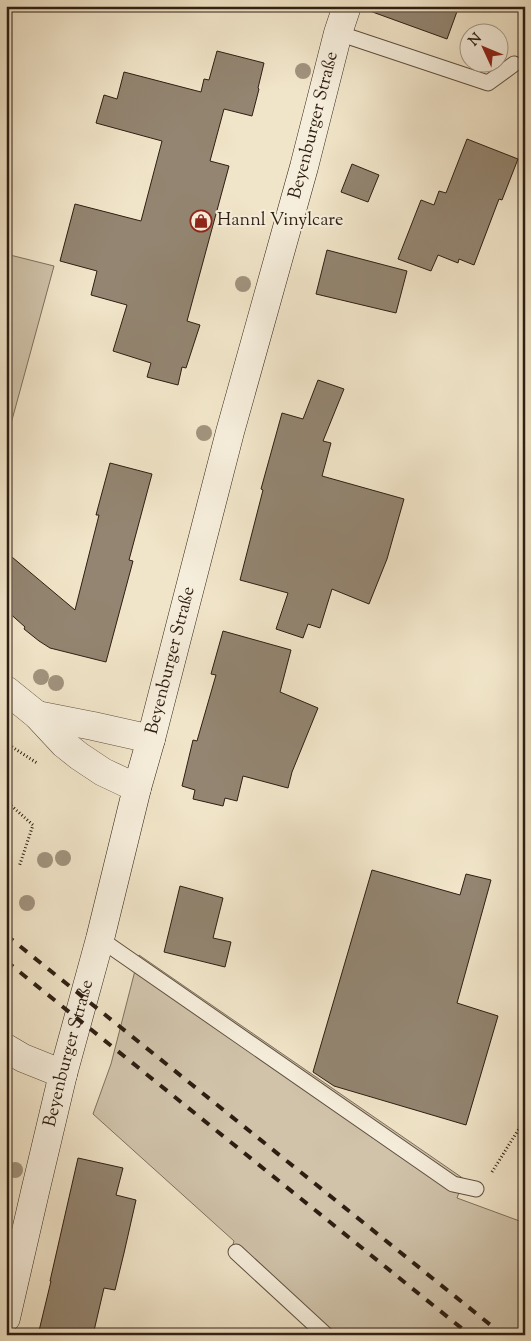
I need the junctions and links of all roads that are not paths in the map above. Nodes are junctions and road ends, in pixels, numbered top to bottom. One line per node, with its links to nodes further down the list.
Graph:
1 (347, 6): 2 (main road, Beyenburger Straße)
2 (338, 33): 3 (lane); 6 (main road, Beyenburger Straße)
3 (514, 64)
4 (6, 690): 5 (main road)
5 (37, 715): 6 (main road); 7 (main road)
6 (151, 739): 7 (main road, Beyenburger Straße)
7 (137, 788): 8 (main road, Beyenburger Straße)
8 (100, 939): 10 (main road, Beyenburger Straße); 11 (lane)
9 (6, 1048): 10 (main road)
10 (64, 1074): 13 (main road, Beyenburger Straße)
11 (476, 1189)
12 (236, 1252): 14 (lane)
13 (6, 1318)
14 (326, 1335)

